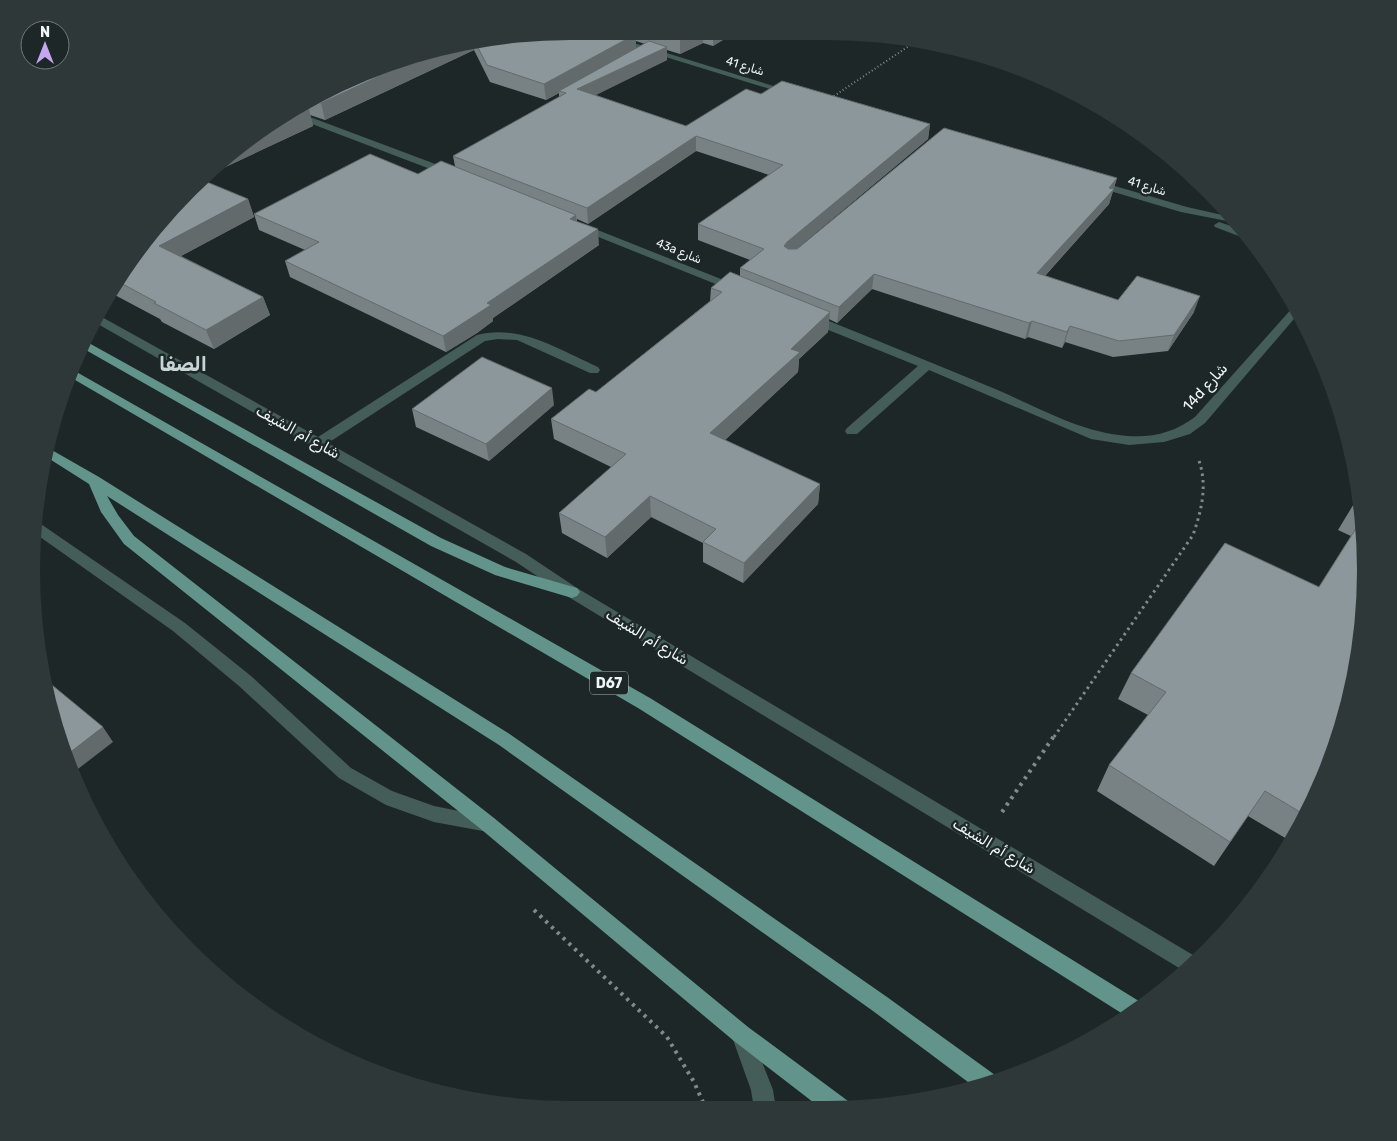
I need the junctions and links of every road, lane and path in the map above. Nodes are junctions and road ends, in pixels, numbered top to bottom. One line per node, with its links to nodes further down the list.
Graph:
1 (609, 40): 3 (street, شارع 41)
2 (908, 47): 3 (path)
3 (825, 103)
4 (298, 115): 5 (street)
5 (464, 179)
6 (1081, 179): 7 (street, شارع 41)
7 (1185, 210): 8 (street, شارع 41); 10 (street, شارع 41)
8 (1223, 218)
9 (566, 220): 11 (street, 43a شارع)
10 (1232, 229)
11 (751, 295)
12 (797, 313): 16 (street)
13 (1291, 315): 20 (street, 14d شارع)
14 (102, 322): 21 (street, شارع أم الشيف)
15 (90, 347): 25 (main road)
16 (927, 365): 19 (street); 20 (street, 14d شارع)
17 (594, 370): 21 (street)
18 (77, 376): 30 (main road, D67)
19 (852, 431)
20 (1185, 431): 27 (path)
21 (318, 443): 25 (street, شارع أم الشيف)
22 (53, 455): 23 (main road)
23 (94, 480): 26 (main road); 32 (main road)
24 (42, 531): 26 (street)
25 (572, 592): 27 (street, شارع أم الشيف)
26 (488, 824): 31 (main road)
27 (983, 839): 29 (street, شارع أم الشيف)
28 (532, 908): 33 (path)
29 (1185, 961)
30 (1129, 1006)
31 (741, 1034): 34 (street); 35 (main road)
32 (980, 1078)
33 (702, 1101)
34 (764, 1101)
35 (829, 1101)

